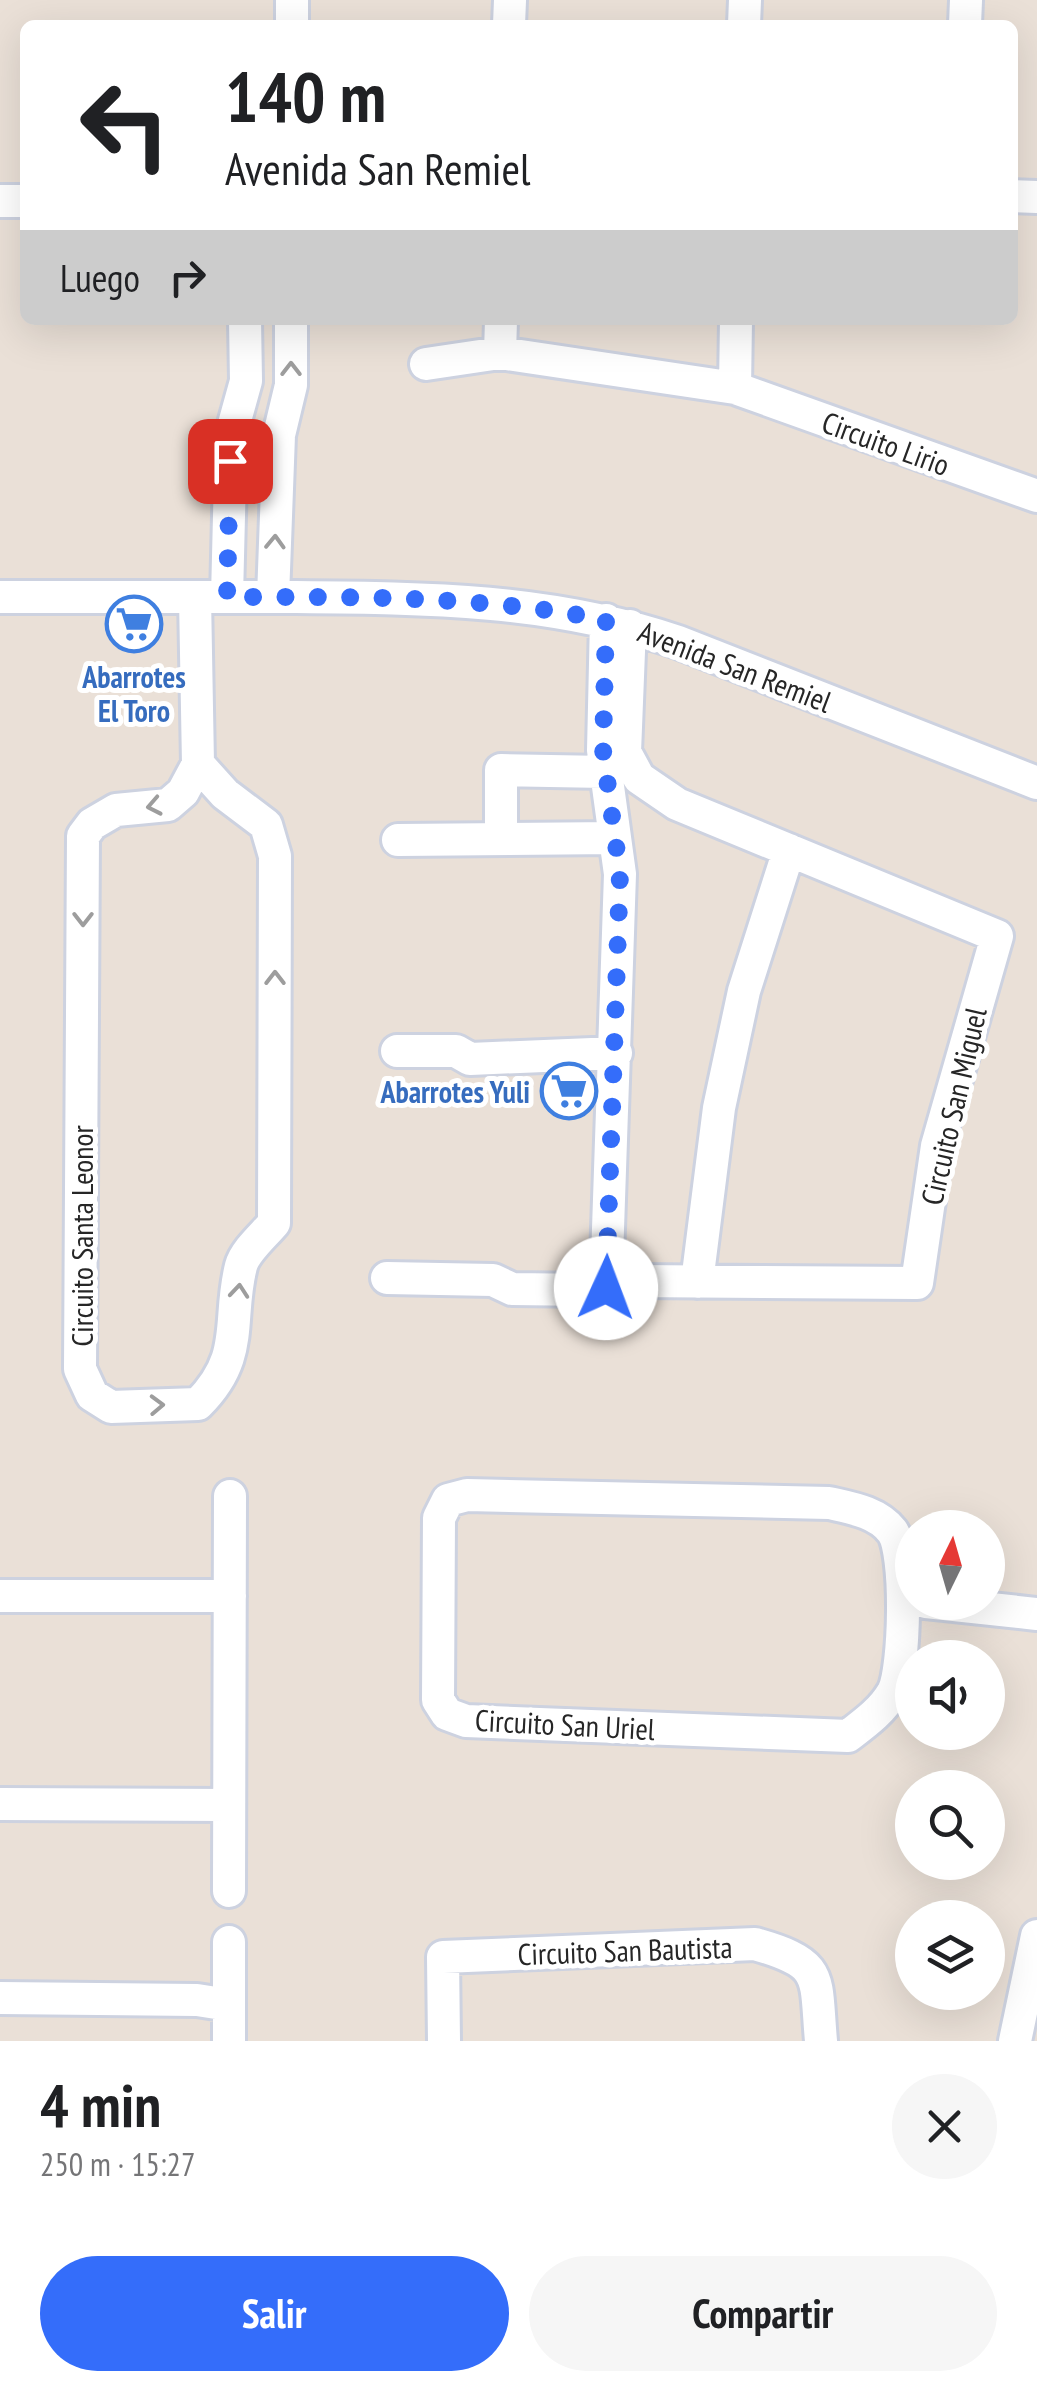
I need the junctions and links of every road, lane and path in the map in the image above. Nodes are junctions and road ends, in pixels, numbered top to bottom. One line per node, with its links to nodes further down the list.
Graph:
1 (244, 325): 8 (street)
2 (291, 325): 9 (street, one-way to 2)
3 (501, 325): 5 (street)
4 (736, 325): 7 (street)
5 (500, 353): 6 (street, Circuito Lirio); 7 (street, Circuito Lirio)
6 (426, 364)
7 (734, 388): 10 (street, Circuito Lirio)
8 (231, 435): 9 (street); 12 (street)
9 (279, 435): 13 (street, one-way to 9)
10 (1037, 496)
11 (0, 597): 12 (street, Avenida San Remiel)
12 (211, 597): 13 (street, Avenida San Remiel); 15 (street)
13 (273, 597): 14 (street, Avenida San Remiel)
14 (618, 623): 16 (street); 17 (street, Avenida San Remiel); 21 (street, Circuito San Miguel)
15 (198, 764): 15 (street, Circuito Santa Leonor, one-way to 15)
16 (606, 772): 18 (street); 19 (street)
17 (1037, 783)
18 (615, 838): 19 (street); 23 (street)
19 (500, 839): 20 (street)
20 (398, 840)
21 (789, 850): 26 (street); 26 (street, Circuito San Miguel)
22 (396, 1051): 23 (street)
23 (616, 1052): 25 (street)
24 (387, 1278): 25 (street, Circuito San Miguel)
25 (616, 1281): 26 (street, Circuito San Miguel)
26 (697, 1282)
27 (230, 1496): 29 (street)
28 (0, 1596): 29 (street)
29 (230, 1596): 34 (street)
30 (913, 1601): 30 (street, Circuito San Uriel)
31 (1005, 1611): 32 (street)
32 (1037, 1614)
33 (0, 1804): 34 (street)
34 (229, 1805): 35 (street)
35 (229, 1892)
36 (1037, 1936): 43 (street)
37 (229, 1942): 39 (street)
38 (0, 1998): 39 (street)
39 (229, 2006): 40 (street)
40 (229, 2041)
41 (444, 2041): 42 (street, Circuito San Bautista)
42 (820, 2041)
43 (1015, 2041)

